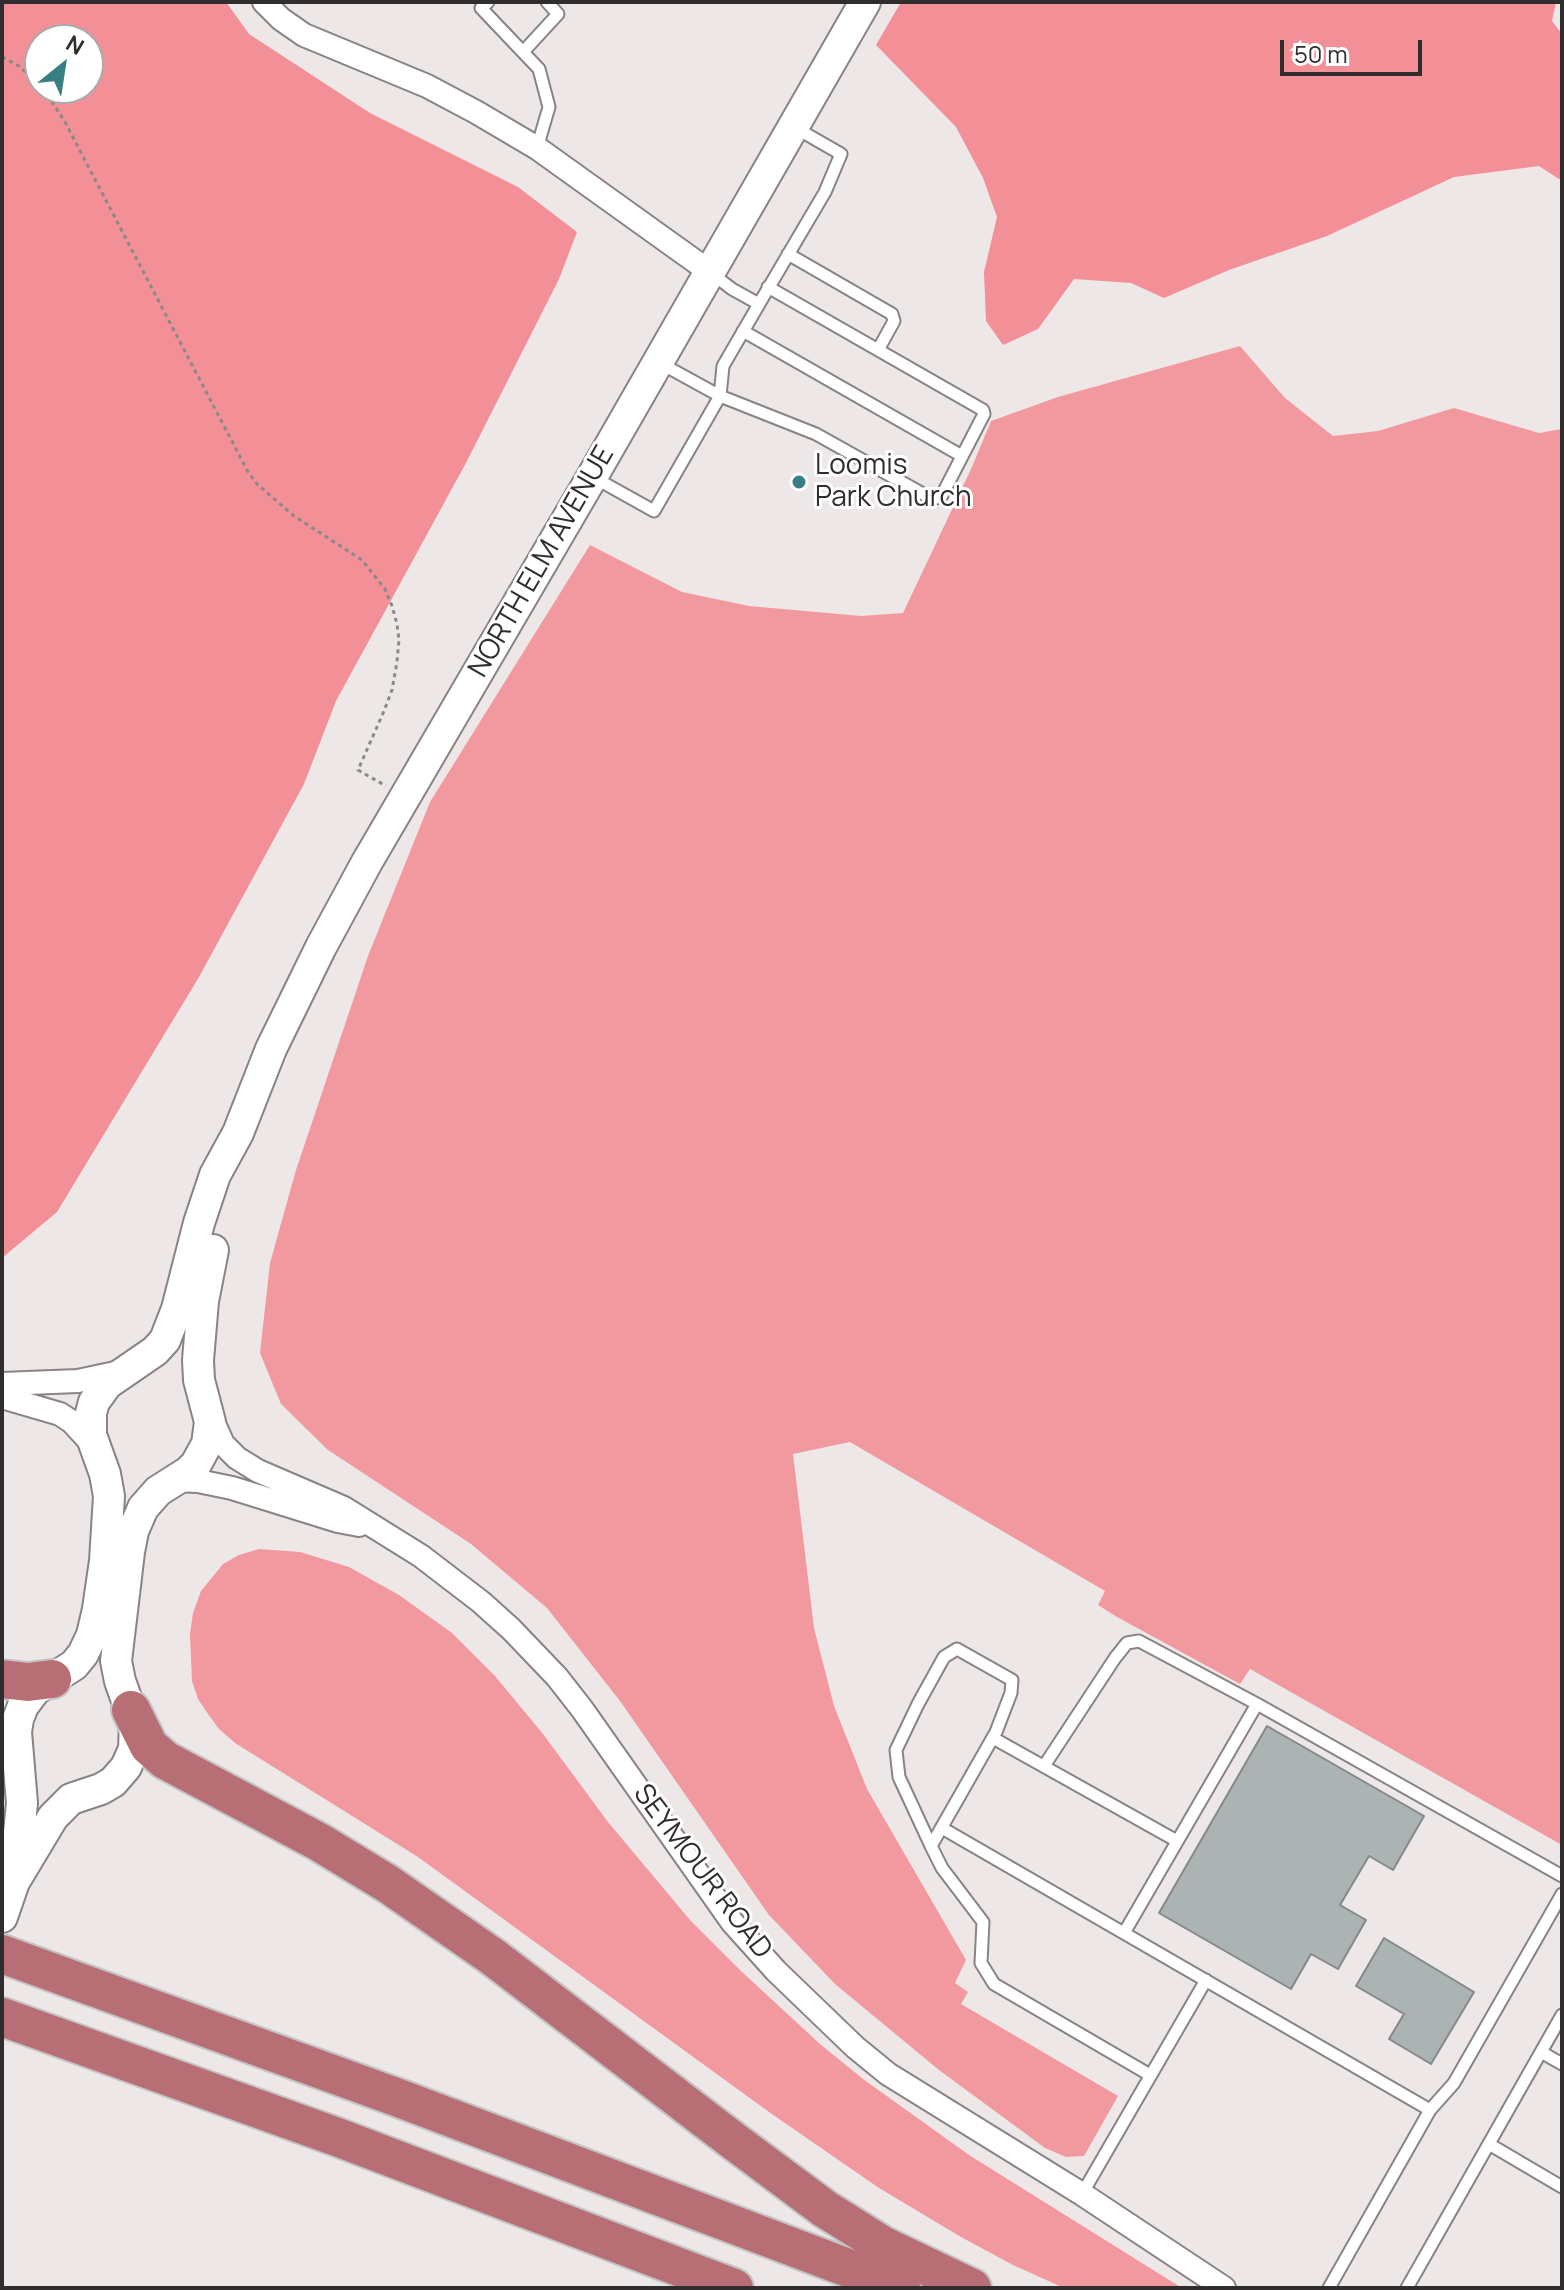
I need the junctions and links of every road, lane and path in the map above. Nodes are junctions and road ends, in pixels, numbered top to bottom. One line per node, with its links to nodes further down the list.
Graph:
1 (264, 2): 10 (street)
2 (488, 2): 5 (lane)
3 (547, 2): 5 (lane)
4 (865, 2): 9 (main road, NORTH ELM AVENUE)
5 (523, 52): 10 (lane)
6 (2, 57): 7 (path)
7 (24, 71)
8 (53, 104): 21 (path)
9 (793, 126): 11 (lane); 12 (main road, NORTH ELM AVENUE)
10 (537, 148): 12 (street)
11 (788, 254): 13 (lane); 16 (lane)
12 (710, 272): 14 (lane); 17 (main road, NORTH ELM AVENUE)
13 (768, 287): 14 (lane); 16 (lane)
14 (759, 304): 15 (lane)
15 (743, 331): 18 (lane); 19 (lane)
16 (878, 350): 19 (lane)
17 (658, 362): 18 (lane); 20 (main road, NORTH ELM AVENUE)
18 (720, 396): 19 (lane); 20 (lane)
19 (962, 456)
20 (592, 477): 21 (main road, NORTH ELM AVENUE)
21 (405, 797): 22 (main road, NORTH ELM AVENUE)
22 (238, 1133): 23 (main road, NORTH ELM AVENUE); 26 (main road, NORTH ELM AVENUE)
23 (125, 1371): 24 (street); 26 (main road); 27 (main road, NORTH ELM AVENUE)
24 (2, 1384)
25 (2, 1397): 27 (street)
26 (204, 1400): 28 (main road, NORTH ELM AVENUE); 29 (street, SEYMOUR ROAD)
27 (94, 1446): 28 (main road, SEYMOUR ROAD); 31 (main road, NORTH ELM AVENUE)
28 (173, 1480): 29 (street, SEYMOUR ROAD); 33 (main road, NORTH ELM AVENUE)
29 (372, 1527): 56 (street, SEYMOUR ROAD)
30 (2, 1679): 31 (highway)
31 (52, 1679): 33 (main road); 35 (main road, NORTH ELM AVENUE)
32 (1257, 1704): 36 (lane); 39 (lane); 41 (lane)
33 (131, 1710): 37 (main road, NORTH ELM AVENUE); 59 (highway)
34 (993, 1738): 36 (lane); 38 (lane); 40 (lane)
35 (17, 1745): 37 (main road); 42 (main road, NORTH ELM AVENUE)
36 (1044, 1766): 39 (lane)
37 (88, 1793): 42 (main road, NORTH ELM AVENUE)
38 (942, 1828): 40 (lane); 45 (lane)
39 (1177, 1841): 45 (lane)
40 (931, 1846): 52 (lane)
41 (1562, 1876)
42 (14, 1882): 44 (main road, NORTH ELM AVENUE)
43 (1562, 1894): 53 (lane)
44 (2, 1917)
45 (1124, 1933): 47 (lane)
46 (2, 1954): 58 (highway)
47 (1206, 1980): 52 (lane); 53 (lane)
48 (1562, 2015): 50 (lane)
49 (2, 2017): 57 (highway)
50 (1541, 2052): 51 (lane); 54 (lane)
51 (1562, 2064)
52 (1150, 2075): 56 (lane)
53 (1430, 2110): 61 (lane)
54 (1489, 2144): 55 (lane); 62 (lane)
55 (1562, 2187)
56 (1082, 2194): 60 (street, SEYMOUR ROAD)
57 (734, 2288)
58 (901, 2288)
59 (972, 2288)
60 (1224, 2288)
61 (1329, 2288)
62 (1407, 2288)

